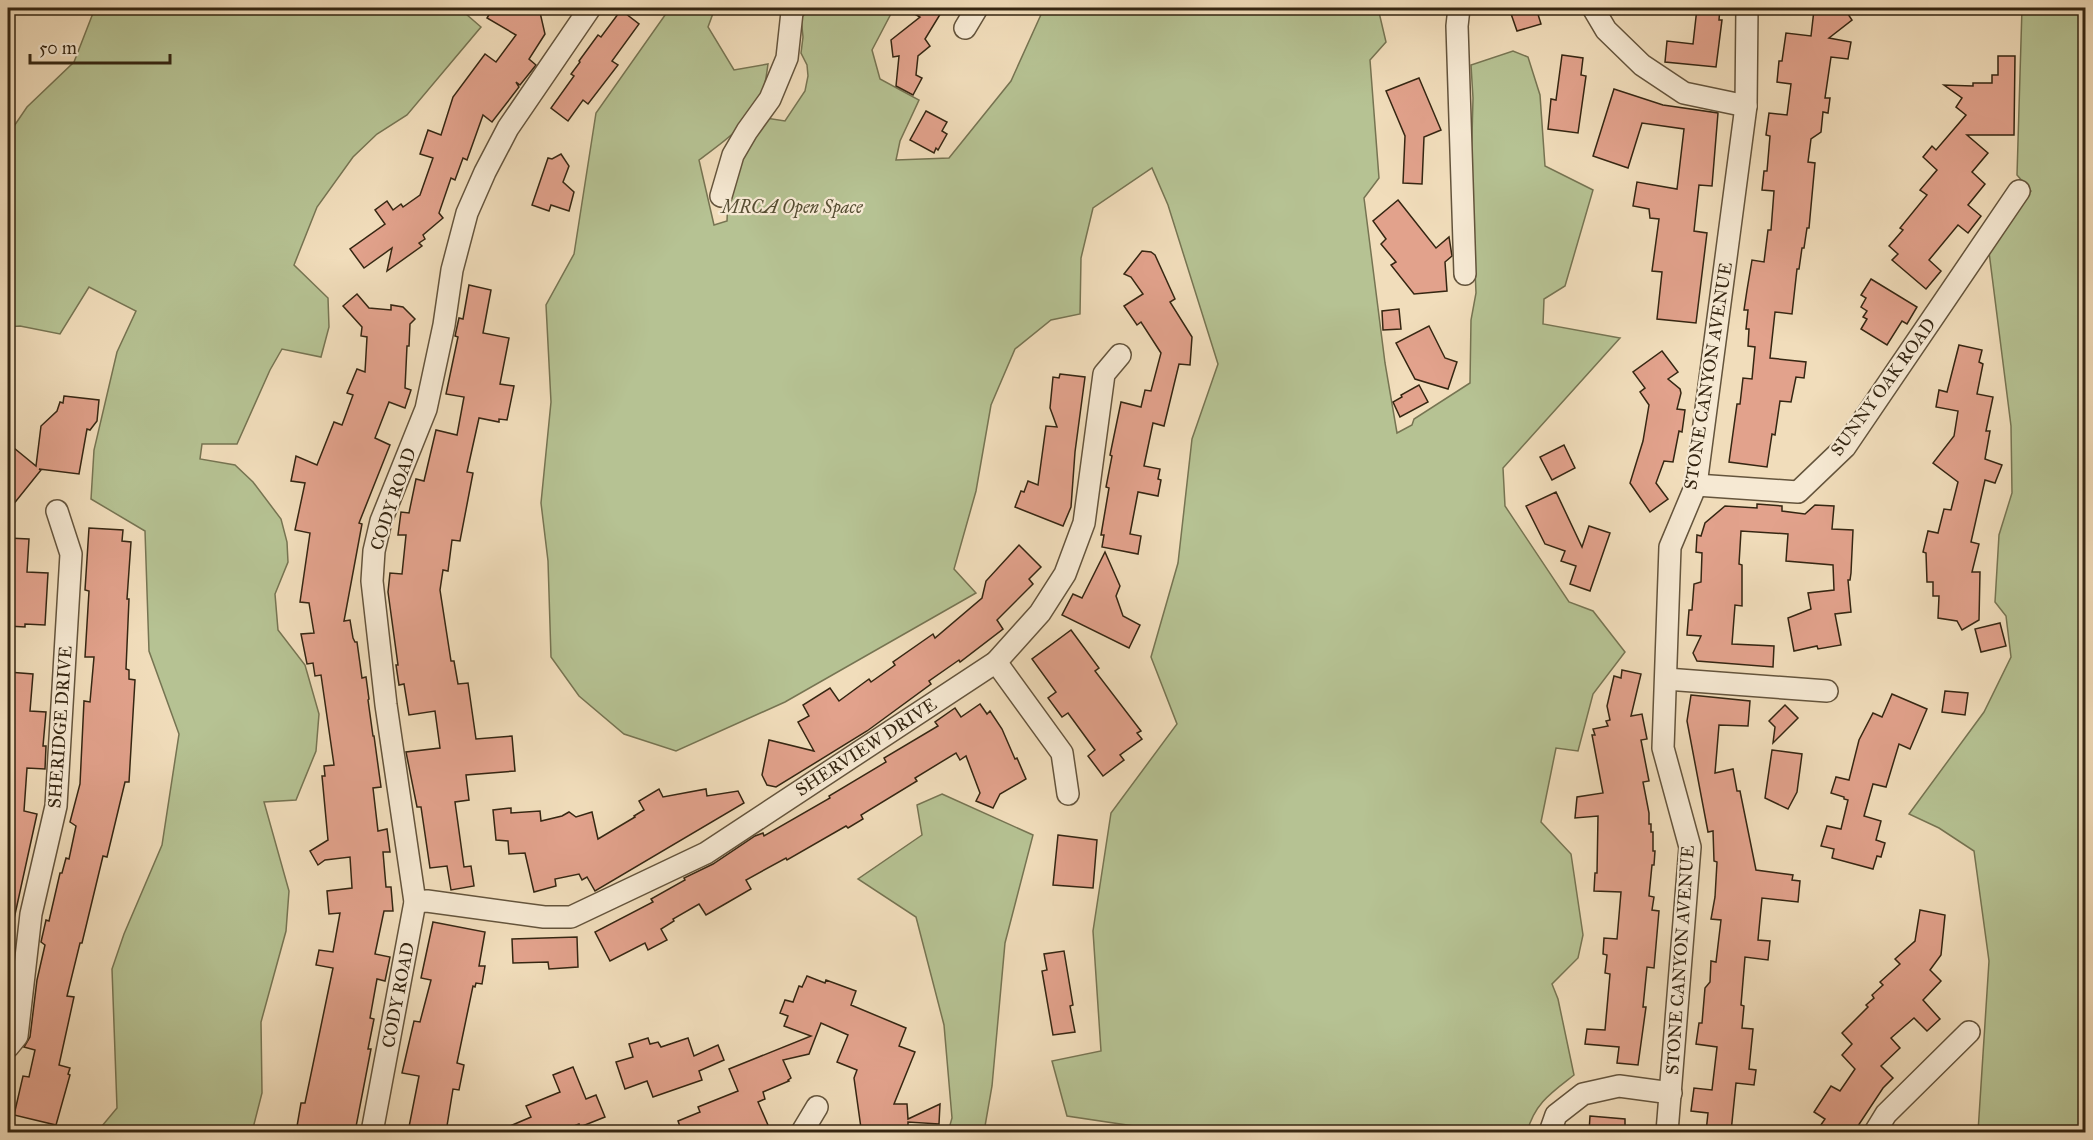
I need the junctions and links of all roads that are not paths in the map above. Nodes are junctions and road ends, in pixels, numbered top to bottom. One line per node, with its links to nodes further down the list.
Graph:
1 (590, 8): 19 (street, CODY ROAD)
2 (795, 8): 10 (street)
3 (977, 8): 7 (street)
4 (1459, 8): 11 (street)
5 (1593, 8): 8 (street)
6 (1747, 8): 8 (street, STONE CANYON AVENUE)
7 (965, 28)
8 (1746, 106): 13 (street, STONE CANYON AVENUE)
9 (2019, 191): 13 (street, SUNNY OAK ROAD)
10 (721, 196)
11 (1465, 274)
12 (1120, 355): 15 (street, SHERVIEW DRIVE)
13 (1696, 485): 16 (street, STONE CANYON AVENUE)
14 (57, 511): 21 (street, SHERIDGE DRIVE)
15 (996, 662): 18 (street); 19 (street, SHERVIEW DRIVE)
16 (1666, 680): 17 (street); 22 (street, STONE CANYON AVENUE)
17 (1827, 691)
18 (1068, 794)
19 (415, 902): 24 (street, CODY ROAD)
20 (1969, 1032): 28 (street)
21 (8, 1047)
22 (1671, 1093): 26 (street); 27 (street, STONE CANYON AVENUE)
23 (817, 1107): 25 (street)
24 (372, 1132)
25 (802, 1132)
26 (1550, 1132)
27 (1667, 1132)
28 (1875, 1132)

